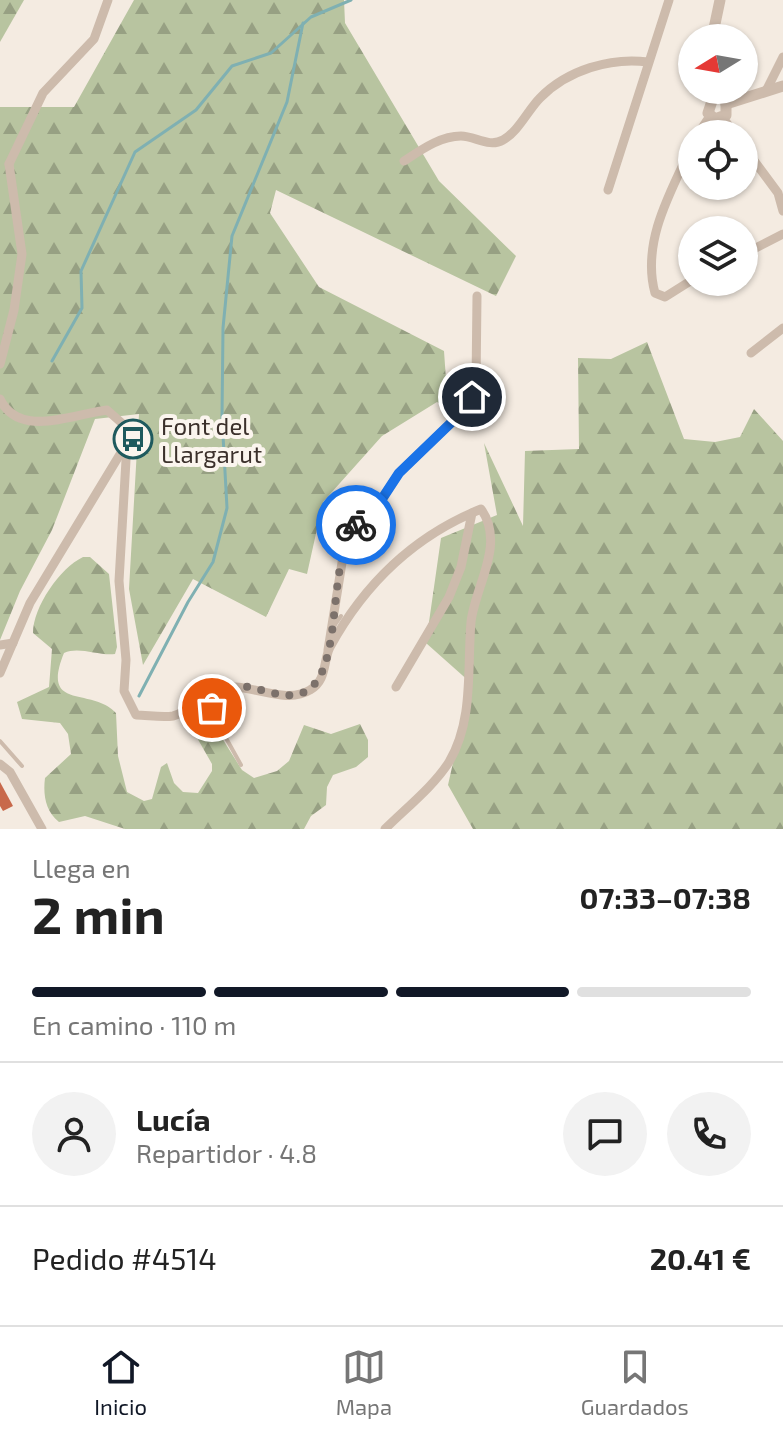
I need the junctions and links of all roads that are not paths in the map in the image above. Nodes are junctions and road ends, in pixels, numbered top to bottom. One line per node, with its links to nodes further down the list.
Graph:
1 (108, 0): 17 (street)
2 (669, 0): 6 (street)
3 (720, 0): 4 (street)
4 (715, 24)
5 (783, 57): 8 (street)
6 (648, 62): 15 (street); 19 (street)
7 (783, 86): 8 (street)
8 (767, 89): 9 (street)
9 (758, 92)
10 (709, 104): 12 (street)
11 (726, 104): 13 (street)
12 (710, 116): 13 (street); 14 (street)
13 (723, 118)
14 (707, 120)
15 (404, 161)
16 (758, 164): 20 (street)
17 (4, 166): 28 (street)
18 (678, 176): 24 (street)
19 (608, 190)
20 (780, 192): 21 (street)
21 (783, 211)
22 (783, 234): 23 (street)
23 (758, 247)
24 (678, 289)
25 (477, 296): 33 (street)
26 (783, 328): 27 (street)
27 (751, 353)
28 (0, 364)
29 (0, 399): 30 (street)
30 (127, 443): 34 (street); 38 (street)
31 (476, 511): 36 (street); 39 (street); 45 (street)
32 (341, 616): 33 (lane)
33 (330, 630): 36 (street)
34 (13, 643): 35 (street); 37 (street)
35 (0, 645)
36 (328, 651): 38 (street)
37 (0, 673)
38 (238, 686): 42 (lane)
39 (396, 687)
40 (0, 741): 43 (lane)
41 (0, 764): 44 (street)
42 (241, 765)
43 (22, 766)
44 (41, 829)
45 (385, 829)

